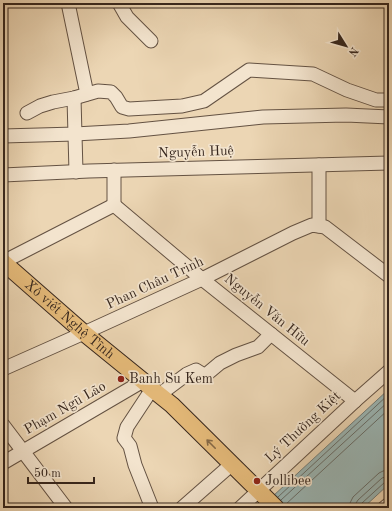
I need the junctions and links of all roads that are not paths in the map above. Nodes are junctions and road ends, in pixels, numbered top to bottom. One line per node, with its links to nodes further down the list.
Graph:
1 (68, 3): 4 (street)
2 (119, 3): 3 (street)
3 (151, 41)
4 (80, 96): 5 (street); 6 (street); 8 (street)
5 (389, 100)
6 (27, 113)
7 (389, 117): 8 (street)
8 (75, 134): 9 (street); 13 (street)
9 (3, 136)
10 (389, 163): 11 (street, Nguyễn Huệ)
11 (319, 165): 12 (street, Nguyễn Huệ); 16 (street)
12 (114, 170): 13 (street, Nguyễn Huệ); 15 (street)
13 (76, 172): 14 (street, Nguyễn Huệ)
14 (3, 175)
15 (114, 206): 17 (street); 19 (street, Nguyễn Văn Hữu)
16 (319, 226): 18 (street); 19 (street, Phan Châu Trinh)
17 (3, 262): 20 (main road, Xô viết Nghệ Tĩnh)
18 (389, 276)
19 (202, 279): 20 (street, Phan Châu Trinh); 21 (street, Nguyễn Văn Hữu)
20 (84, 333): 22 (street, Phan Châu Trinh); 24 (main road, Xô viết Nghệ Tĩnh)
21 (271, 334): 24 (street); 25 (street, Nguyễn Văn Hữu)
22 (3, 369)
23 (389, 371): 25 (street, Lý Thường Kiệt)
24 (151, 389): 27 (street, Phạm Ngũ Lão); 29 (main road, Xô viết Nghệ Tĩnh, one-way to 24); 33 (street)
25 (355, 401): 30 (street, Lý Thường Kiệt)
26 (3, 425): 27 (street)
27 (22, 451): 28 (street, Phạm Ngũ Lão); 32 (street)
28 (3, 463)
29 (232, 464): 30 (main road, Xô viết Nghệ Tĩnh); 34 (street)
30 (266, 499): 35 (street, Lý Thường Kiệt)
31 (389, 504): 36 (street)
32 (66, 508)
33 (152, 508)
34 (182, 508)
35 (240, 508)
36 (384, 508)

